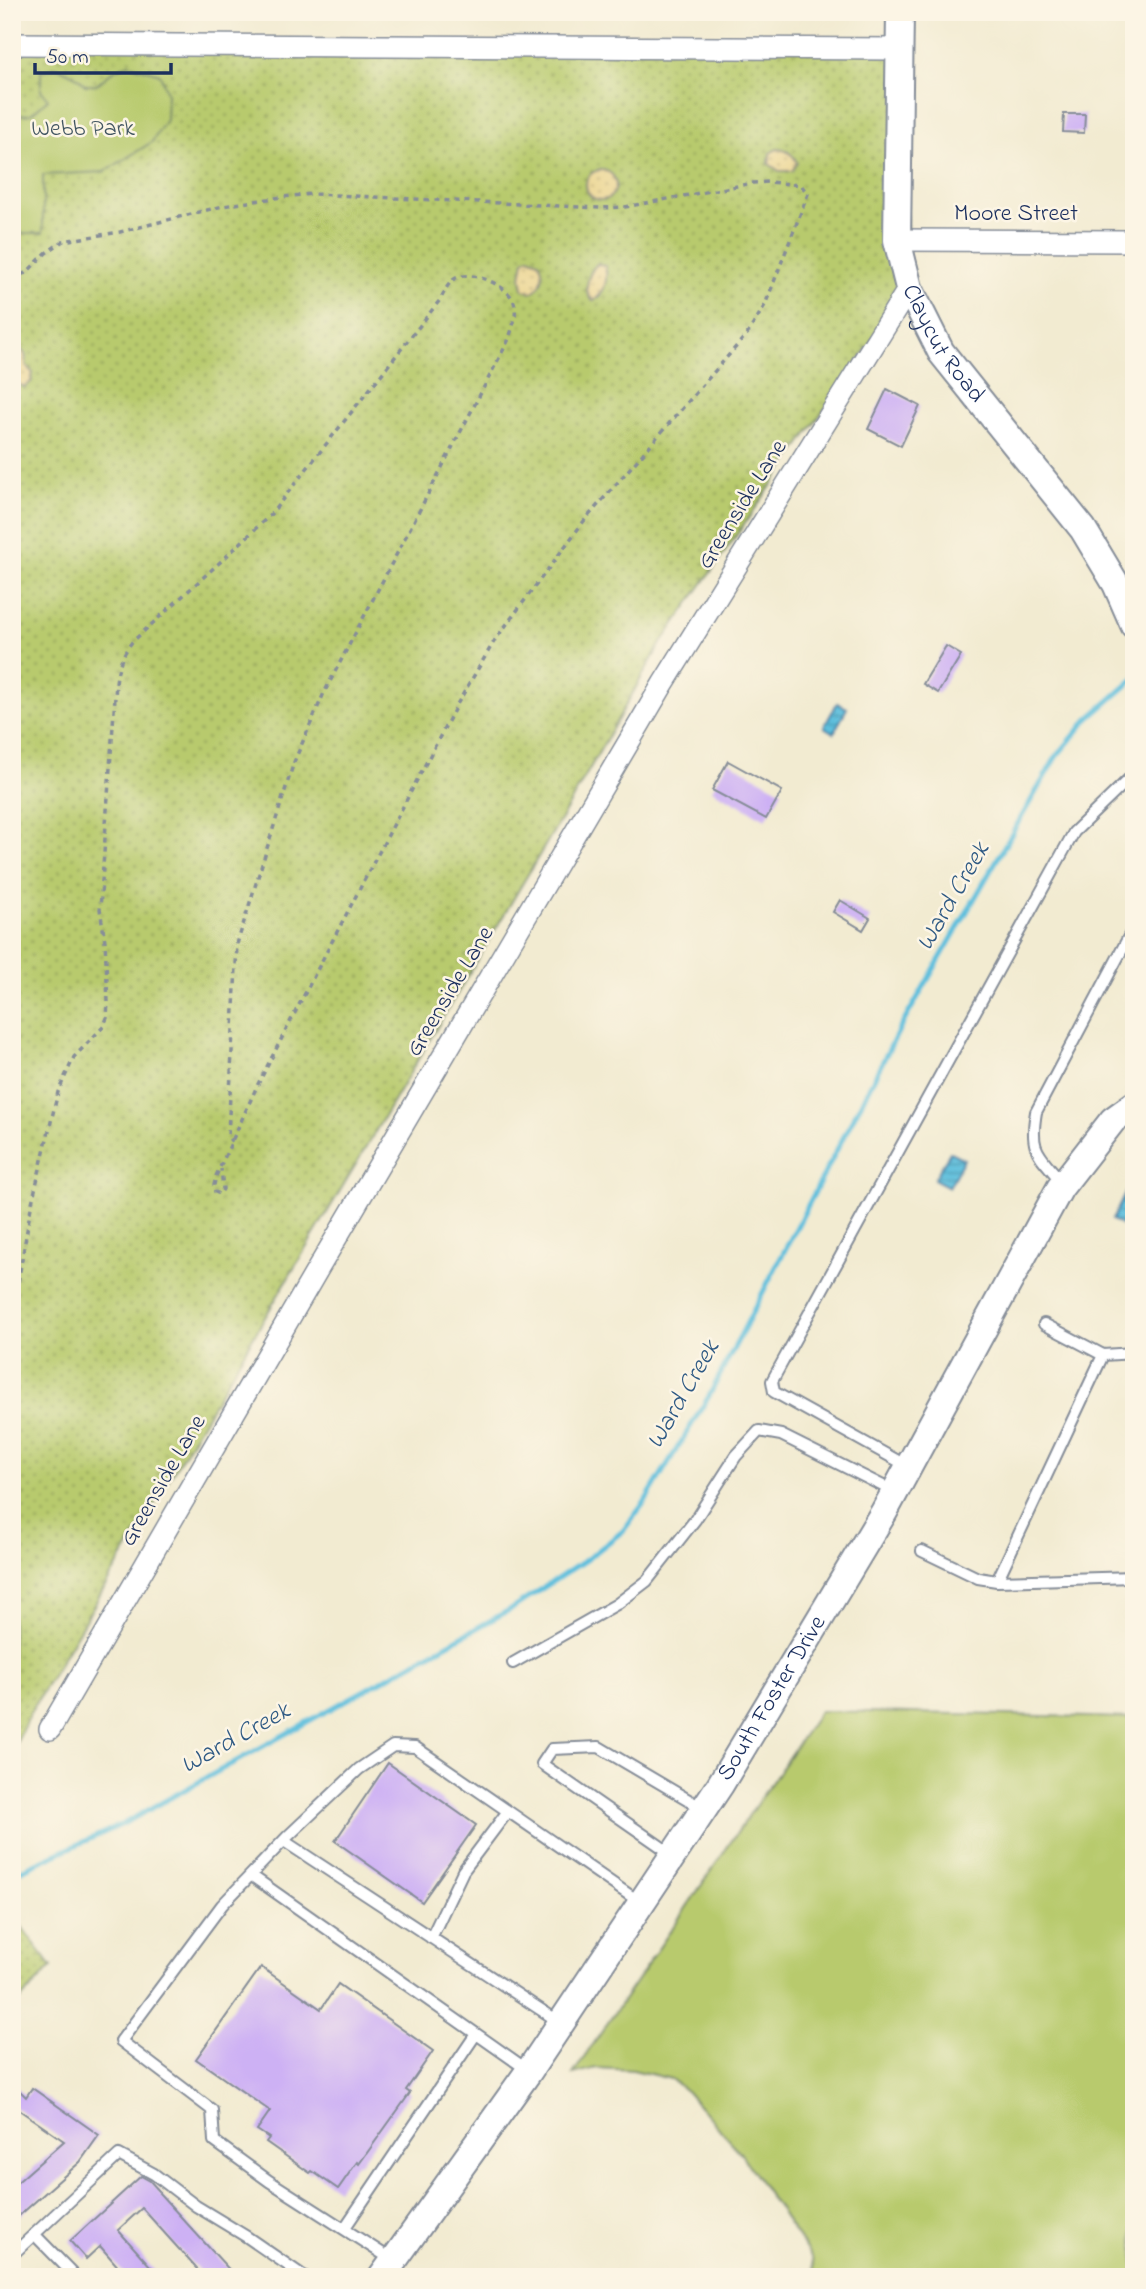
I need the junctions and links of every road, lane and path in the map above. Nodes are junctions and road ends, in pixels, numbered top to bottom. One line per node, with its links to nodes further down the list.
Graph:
1 (900, 12): 3 (street, Claycut Road)
2 (12, 44): 3 (street)
3 (900, 49): 4 (street, Claycut Road)
4 (897, 240): 5 (street, Moore Street); 7 (street, Claycut Road)
5 (1134, 242)
6 (12, 277): 12 (path)
7 (909, 288): 8 (street, Claycut Road); 25 (street, Greenside Lane)
8 (1134, 625)
9 (1134, 774): 19 (lane)
10 (1134, 927): 14 (lane)
11 (1134, 1105): 14 (street, South Foster Drive)
12 (232, 1142): 13 (path); 18 (path)
13 (221, 1169): 13 (path)
14 (1063, 1184): 19 (street, South Foster Drive)
15 (1044, 1324): 17 (lane)
16 (1134, 1353): 17 (lane)
17 (1104, 1355): 23 (lane)
18 (12, 1411)
19 (909, 1467): 20 (street, South Foster Drive)
20 (895, 1492): 24 (lane); 26 (street, South Foster Drive)
21 (922, 1551): 23 (lane)
22 (1134, 1577): 23 (lane)
23 (997, 1581)
24 (513, 1664)
25 (50, 1728)
26 (704, 1809): 29 (street, South Foster Drive); 29 (lane)
27 (508, 1811): 28 (lane); 31 (lane); 32 (lane)
28 (284, 1841): 30 (lane); 32 (lane)
29 (673, 1855): 31 (street, South Foster Drive)
30 (251, 1876): 34 (lane); 36 (lane)
31 (641, 1903): 33 (street, South Foster Drive)
32 (431, 1938): 33 (lane)
33 (561, 2023): 35 (street, South Foster Drive)
34 (475, 2034): 35 (lane); 36 (lane)
35 (529, 2071): 39 (street, South Foster Drive)
36 (344, 2229): 39 (lane)
37 (34, 2234): 38 (lane); 40 (lane); 41 (lane)
38 (12, 2255)
39 (388, 2269)
40 (76, 2277)
41 (305, 2277)

